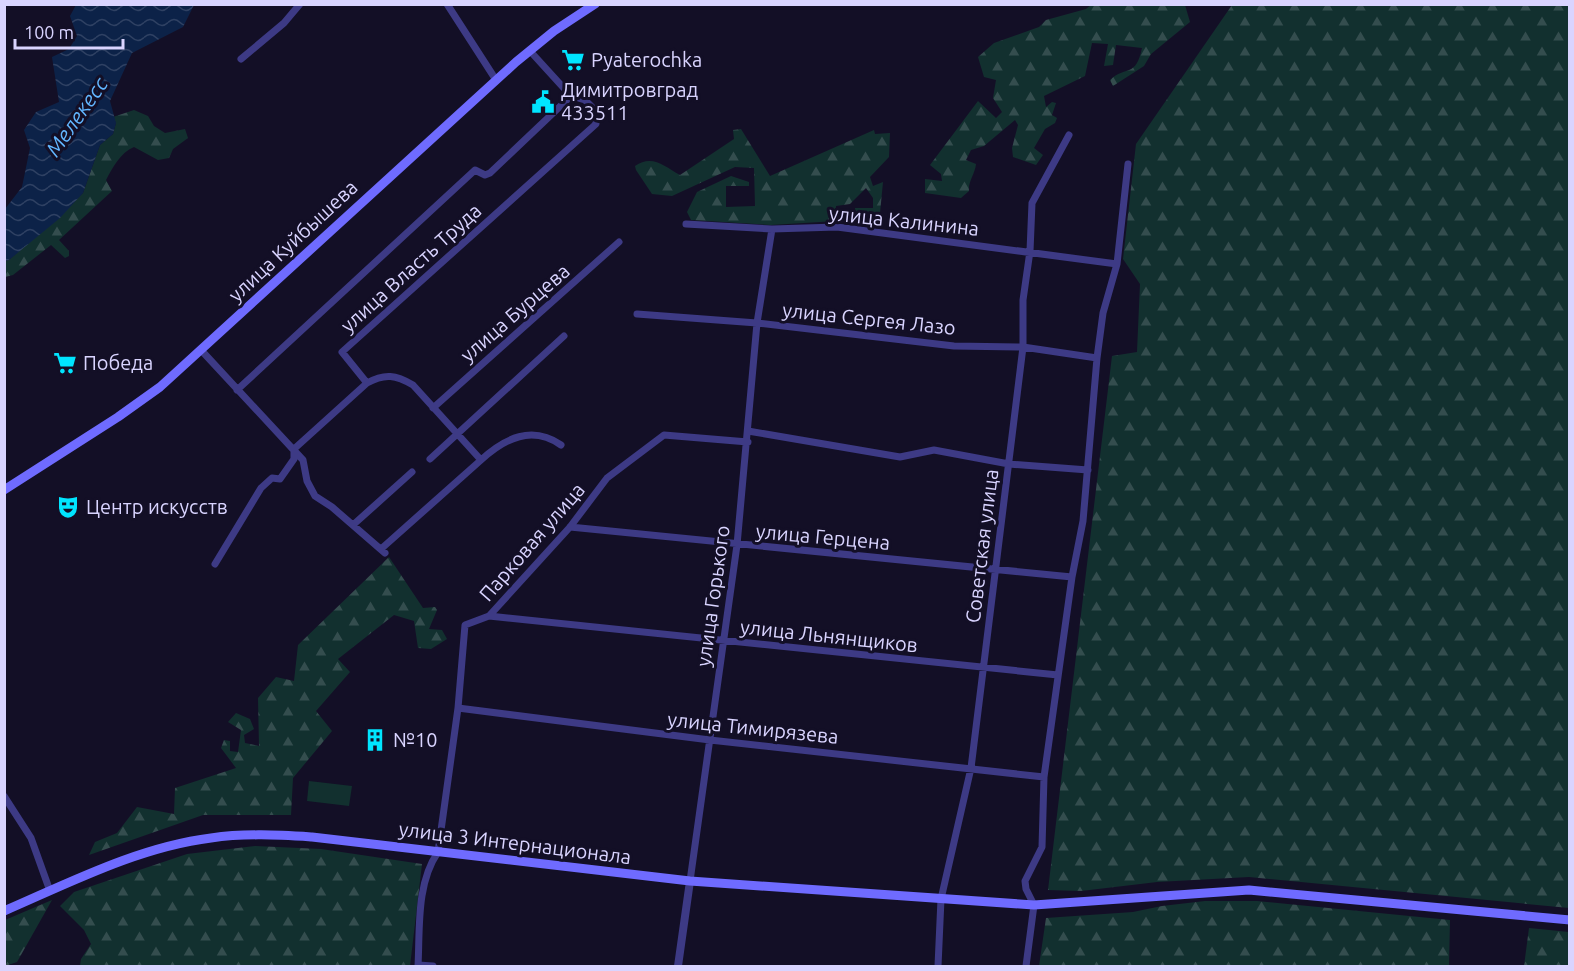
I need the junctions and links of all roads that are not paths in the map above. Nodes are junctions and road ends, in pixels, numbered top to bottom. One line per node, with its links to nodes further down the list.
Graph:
1 (300, 4): 5 (street)
2 (447, 4): 6 (street)
3 (595, 4): 4 (main road, улица Куйбышева)
4 (530, 51): 6 (main road, улица Куйбышева); 7 (street)
5 (241, 59)
6 (496, 81): 19 (main road, улица Куйбышева)
7 (571, 96): 21 (street, улица Власть Труда); 22 (street, улица Власть Труда)
8 (1069, 135): 13 (street, Советская улица)
9 (1128, 164): 14 (street)
10 (686, 224): 11 (street, улица Калинина)
11 (772, 229): 13 (street, улица Калинина); 16 (street, улица Горького)
12 (619, 242): 23 (street, улица Бурцева)
13 (1030, 251): 14 (street, улица Калинина); 18 (street, Советская улица)
14 (1117, 264): 20 (street)
15 (637, 314): 16 (street, улица Сергея Лазо)
16 (757, 323): 18 (street, улица Сергея Лазо); 24 (street, улица Горького)
17 (564, 336): 25 (street)
18 (1023, 347): 20 (street, улица Сергея Лазо); 31 (street, Советская улица)
19 (201, 350): 22 (street); 34 (main road, улица Куйбышева)
20 (1097, 358): 32 (street)
21 (368, 383): 23 (street); 28 (street)
22 (237, 390): 28 (street)
23 (433, 408): 25 (street)
24 (748, 431): 26 (street, улица Горького); 31 (street)
25 (458, 434): 29 (street); 30 (street)
26 (748, 442): 36 (street, Парковая улица); 37 (street, улица Горького)
27 (561, 445): 30 (street)
28 (294, 449): 35 (street); 38 (street)
29 (430, 459)
30 (481, 460): 35 (street)
31 (1009, 464): 32 (street); 39 (street, Советская улица)
32 (1088, 470): 40 (street)
33 (412, 472): 35 (street)
34 (4, 490)
35 (353, 525)
36 (570, 527): 37 (street, улица Герцена); 41 (street, Парковая улица)
37 (737, 545): 39 (street, улица Герцена); 42 (street, улица Горького)
38 (215, 564)
39 (995, 570): 40 (street, улица Герцена); 43 (street, Советская улица)
40 (1072, 577): 44 (street)
41 (489, 616): 42 (street, улица Льнянщиков); 45 (street, Парковая улица)
42 (723, 642): 43 (street, улица Льнянщиков); 46 (street, улица Горького)
43 (984, 669): 44 (street, улица Льнянщиков); 47 (street, Советская улица)
44 (1058, 675): 48 (street)
45 (458, 708): 46 (street, улица Тимирязева); 50 (street, Парковая улица)
46 (710, 740): 47 (street, улица Тимирязева); 51 (street, улица Горького)
47 (971, 768): 48 (street, улица Тимирязева); 53 (street, Советская улица)
48 (1044, 777): 54 (street)
49 (4, 796): 52 (street)
50 (438, 852): 51 (main road, улица 3 Интернационала); 52 (main road, улица 3 Интернационала); 57 (street, Парковая улица)
51 (690, 881): 53 (main road, улица 3 Интернационала); 59 (street, улица Горького)
52 (50, 891): 55 (main road, улица 3 Интернационала)
53 (941, 899): 54 (main road, улица 3 Интернационала); 60 (street, Советская улица)
54 (1034, 905): 56 (main road, улица 3 Интернационала); 61 (street)
55 (4, 911)
56 (1569, 920)
57 (418, 966): 58 (street)
58 (433, 966)
59 (678, 966)
60 (938, 966)
61 (1026, 966)

